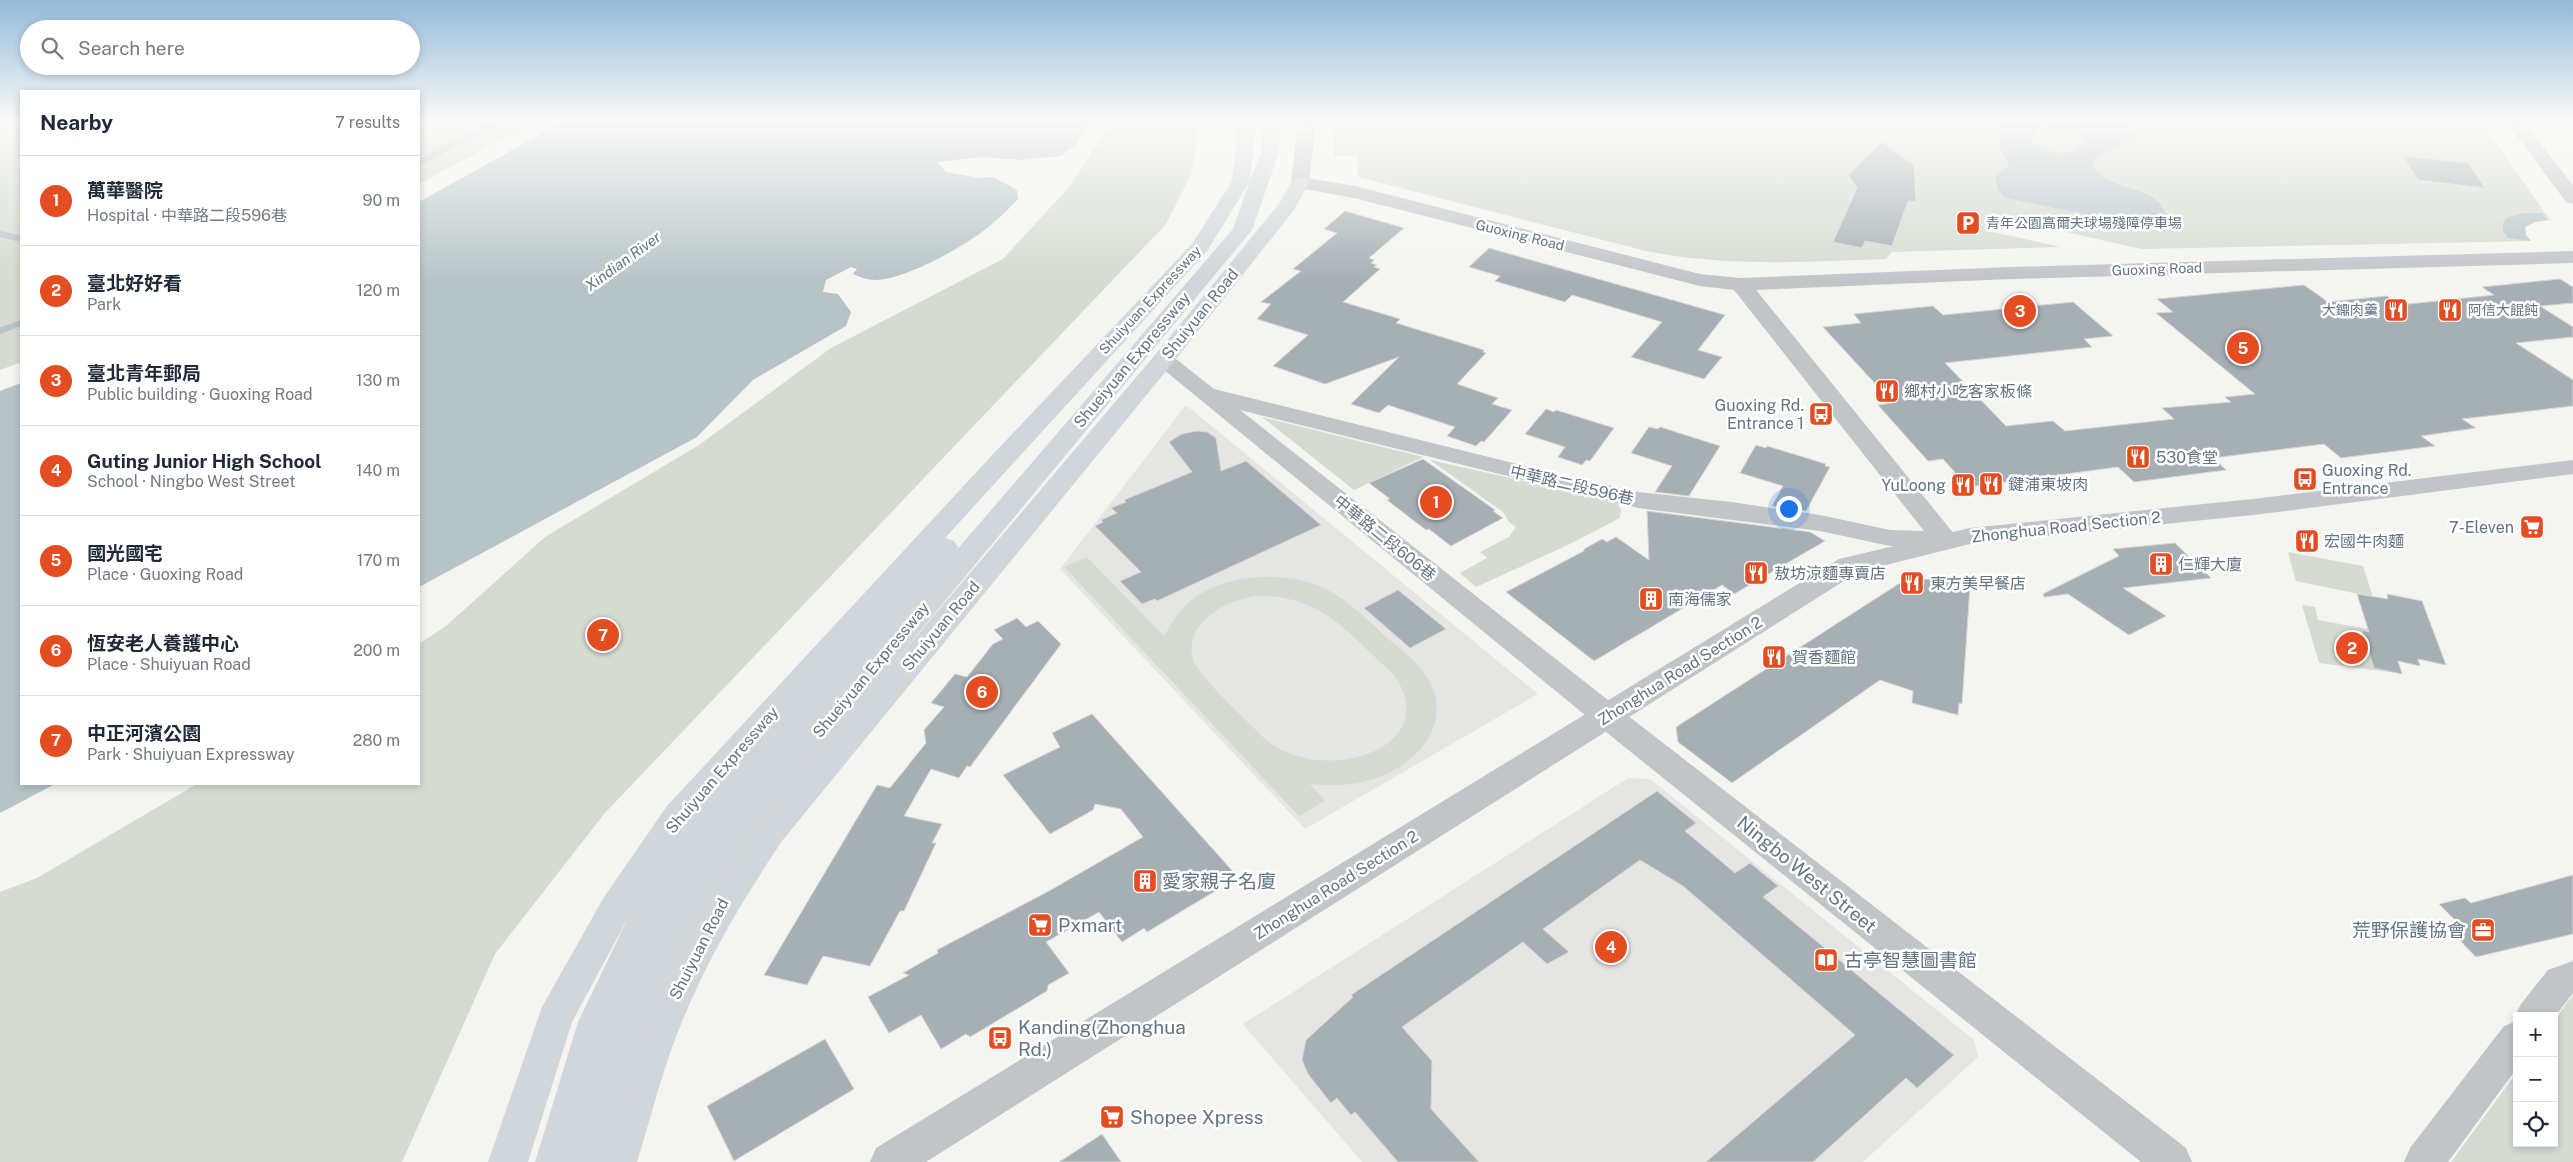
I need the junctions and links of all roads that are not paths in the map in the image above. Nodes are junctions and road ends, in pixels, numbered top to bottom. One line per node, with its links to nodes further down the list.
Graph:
1 (1242, 174): 11 (main road, Shuiyuan Expressway)
2 (1262, 174): 20 (main road, Shuiyuan Expressway)
3 (1301, 174): 5 (street, Shuiyuan Road)
4 (2555, 174): 6 (street)
5 (1300, 183): 8 (street, Guoxing Road); 9 (main road, Shuiyuan Road)
6 (2573, 198)
7 (2573, 257): 8 (street, Guoxing Road)
8 (1740, 284): 13 (street)
9 (1164, 360): 10 (street, 中華路二段606巷); 21 (main road, Shuiyuan Road)
10 (1205, 394): 13 (street, 中華路二段596巷); 14 (street, 中華路二段606巷)
11 (1005, 456): 18 (main road, Shuiyuan Expressway); 19 (main road, Shuiyuan Expressway)
12 (2573, 467): 13 (street, Zhonghua Road Section 2)
13 (1946, 541): 14 (street, Zhonghua Road Section 2)
14 (1607, 716): 22 (street, Zhonghua Road Section 2); 23 (street, Ningbo West Street)
15 (2573, 977): 16 (street)
16 (2537, 1012)
17 (2513, 1043): 24 (street)
18 (508, 1162)
19 (555, 1162)
20 (587, 1162)
21 (617, 1162)
22 (890, 1162)
23 (2172, 1162)
24 (2424, 1162)

